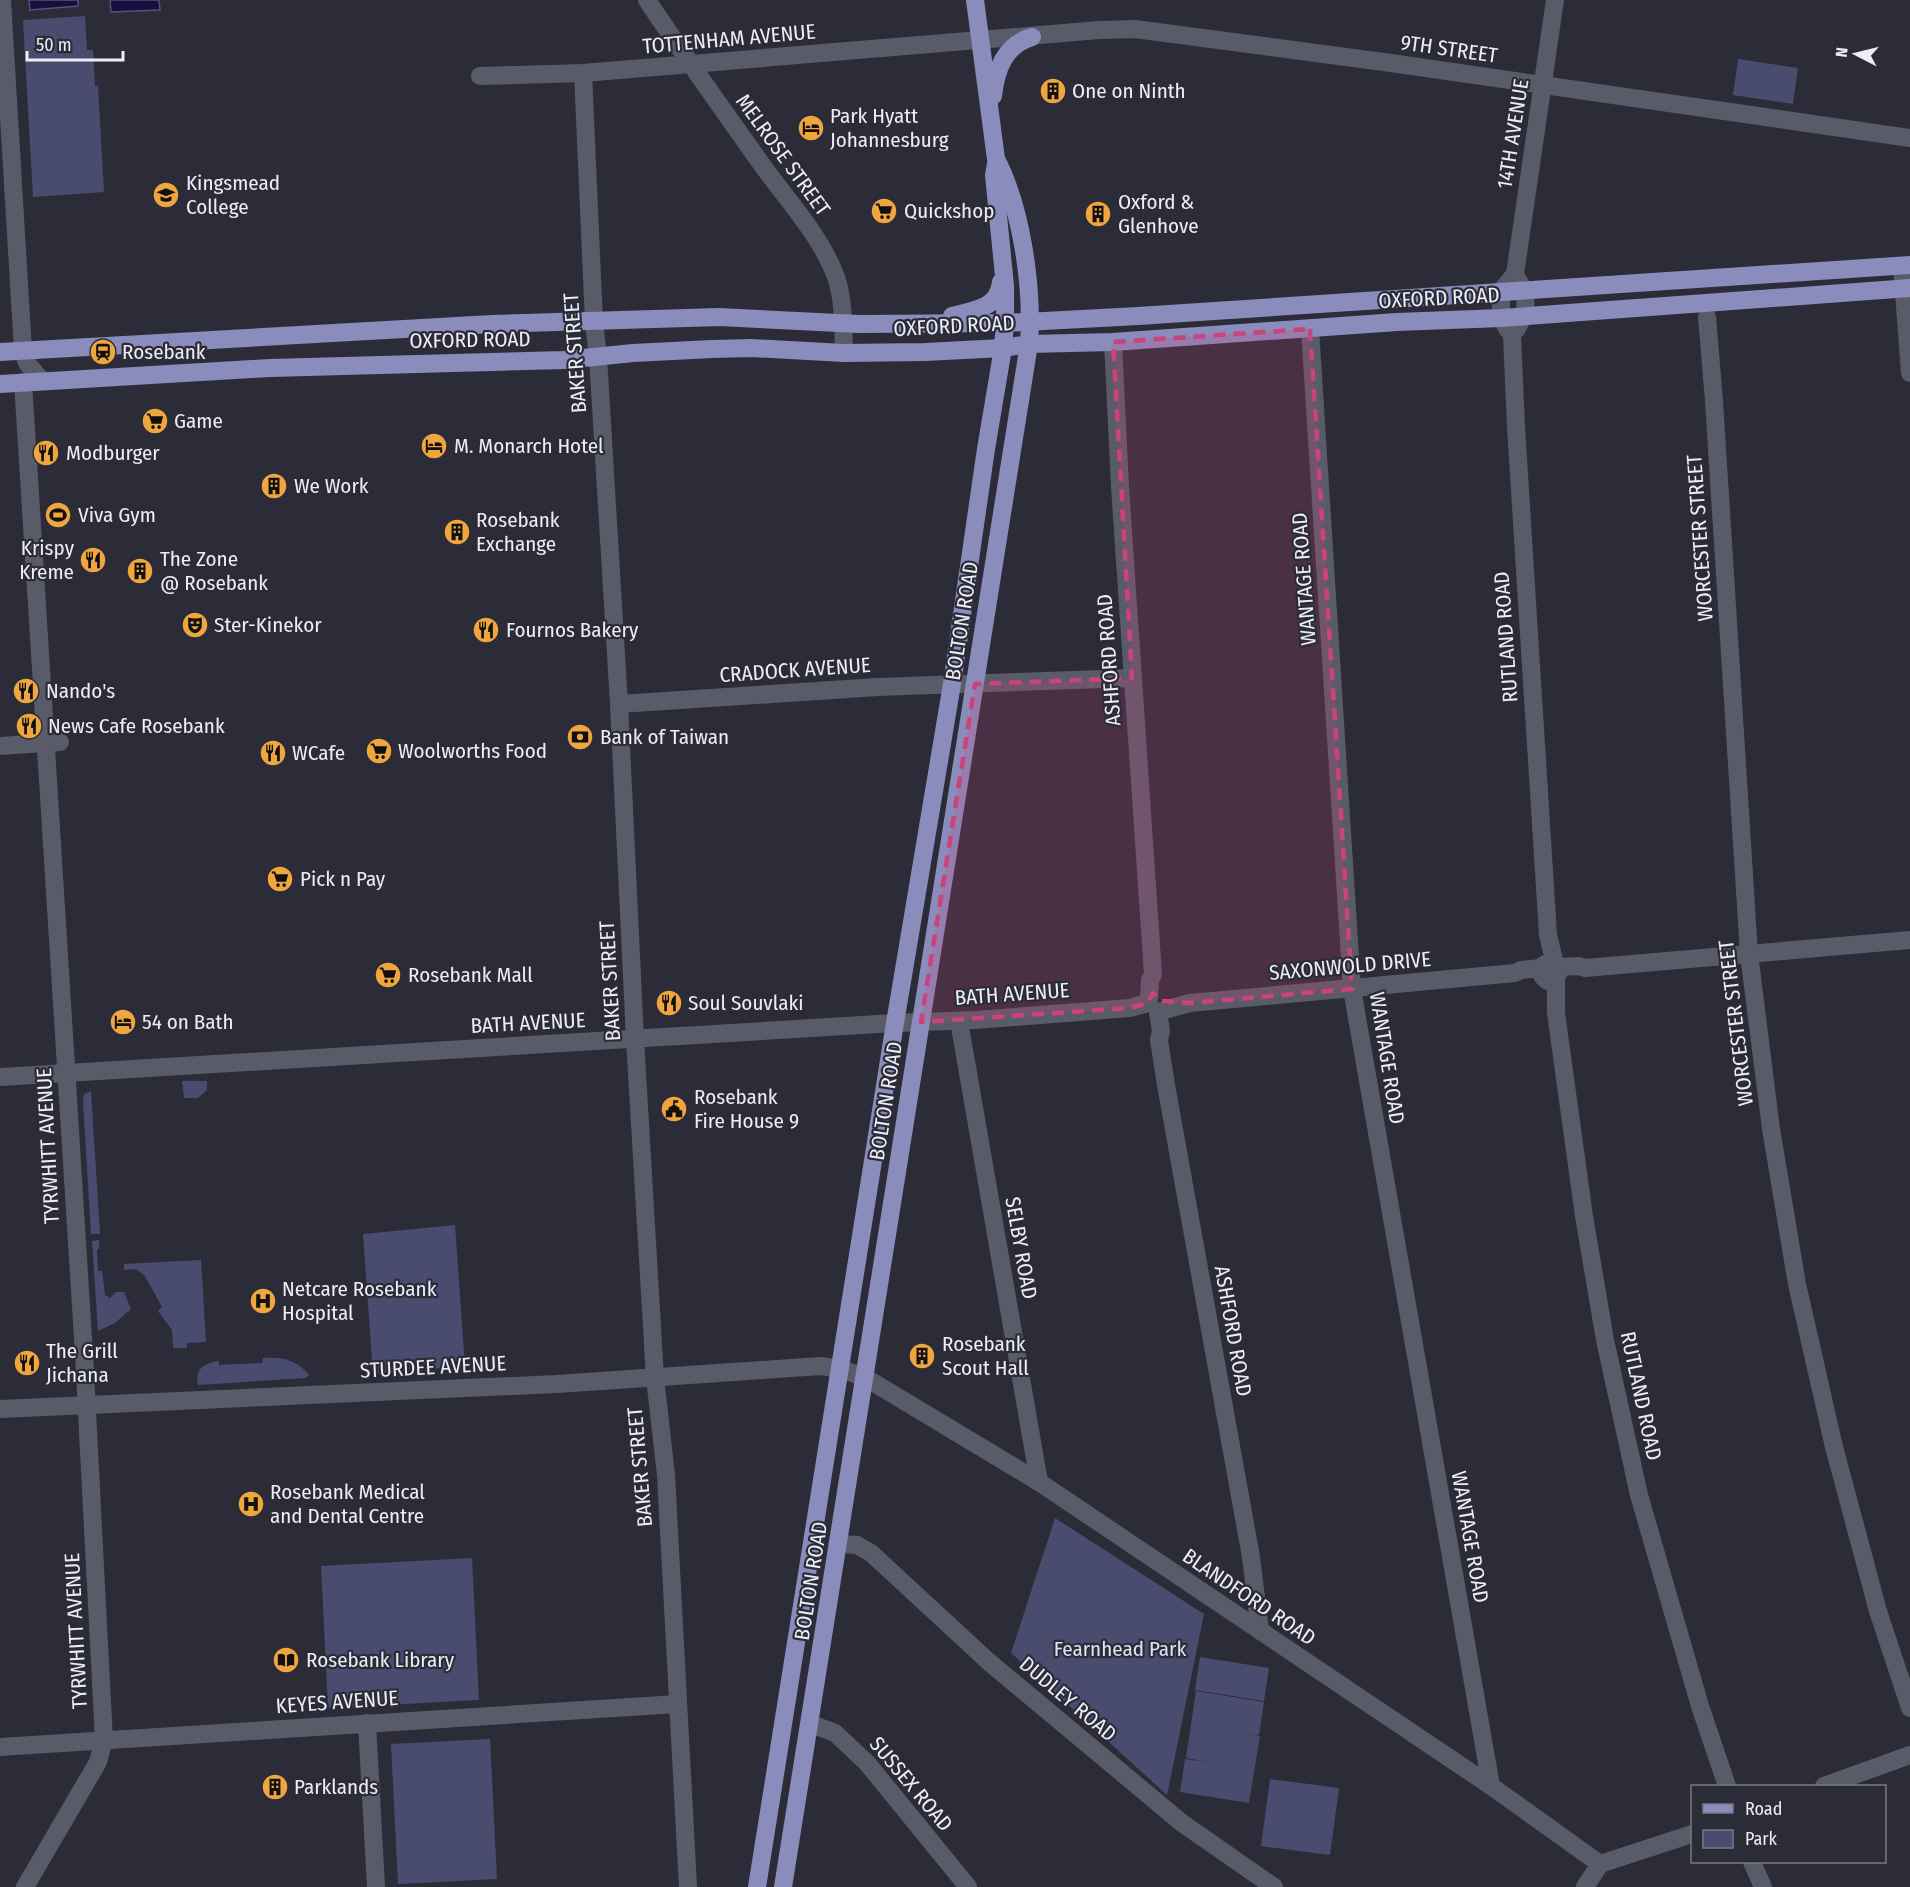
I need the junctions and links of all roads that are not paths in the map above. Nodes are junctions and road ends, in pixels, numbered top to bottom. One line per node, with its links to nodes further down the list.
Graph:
1 (2, 0): 11 (street)
2 (647, 0): 7 (street, MELROSE STREET)
3 (975, 0): 6 (main road)
4 (1556, 0): 10 (street, 14TH AVENUE)
5 (1032, 37): 6 (street, 9TH STREET); 10 (street, 9TH STREET); 12 (main road)
6 (981, 41): 7 (street, TOTTENHAM AVENUE); 12 (main road)
7 (690, 65): 8 (street, TOTTENHAM AVENUE); 30 (street, MELROSE STREET)
8 (583, 74): 9 (street, TOTTENHAM AVENUE); 27 (street, BAKER STREET)
9 (480, 76)
10 (1543, 86): 13 (street, 9TH STREET); 17 (street, 14TH AVENUE)
11 (4, 105): 36 (street)
12 (990, 122): 14 (main road)
13 (1910, 138)
14 (996, 159): 15 (main road); 26 (main road, BOLTON ROAD)
15 (1002, 247): 28 (main road); 29 (main road, BOLTON ROAD)
16 (1906, 266): 18 (main road, OXFORD ROAD); 20 (street)
17 (1515, 274): 21 (street); 22 (street)
18 (1715, 279): 19 (main road, OXFORD ROAD); 23 (street)
19 (1694, 280): 21 (main road, OXFORD ROAD); 23 (street)
20 (1907, 289): 23 (main road, OXFORD ROAD); 40 (street)
21 (1525, 290): 22 (main road, OXFORD ROAD); 24 (street)
22 (1501, 291): 25 (street); 26 (main road, OXFORD ROAD)
23 (1706, 308): 24 (main road, OXFORD ROAD); 51 (street, WORCESTER STREET)
24 (1524, 317): 25 (main road, OXFORD ROAD); 32 (street)
25 (1501, 318): 31 (main road, OXFORD ROAD); 32 (street)
26 (1031, 321): 29 (main road, OXFORD ROAD); 34 (main road, BOLTON ROAD)
27 (594, 322): 30 (main road, OXFORD ROAD); 36 (main road, OXFORD ROAD); 39 (street, BAKER STREET)
28 (921, 323): 29 (main road, OXFORD ROAD); 30 (main road, OXFORD ROAD)
29 (1005, 323): 35 (main road, BOLTON ROAD)
30 (843, 324): 38 (street, MELROSE STREET)
31 (1310, 329): 33 (main road, OXFORD ROAD); 53 (street, WANTAGE ROAD)
32 (1512, 336): 52 (street, RUTLAND ROAD)
33 (1113, 342): 34 (main road, OXFORD ROAD); 44 (street, ASHFORD ROAD)
34 (1029, 344): 35 (main road, OXFORD ROAD); 46 (main road, BOLTON ROAD)
35 (1003, 348): 38 (main road, OXFORD ROAD); 45 (main road, BOLTON ROAD)
36 (23, 351): 37 (main road, OXFORD ROAD); 41 (street)
37 (0, 352)
38 (844, 352): 39 (main road, OXFORD ROAD)
39 (598, 357): 41 (main road, OXFORD ROAD); 47 (street, BAKER STREET)
40 (1910, 373)
41 (42, 381): 42 (main road, OXFORD ROAD)
42 (23, 382): 43 (main road, OXFORD ROAD); 48 (street, TYRWHITT AVENUE)
43 (0, 384)
44 (1132, 678): 46 (street, CRADOCK AVENUE); 54 (street, ASHFORD ROAD)
45 (952, 684): 46 (street, CRADOCK AVENUE); 47 (street, CRADOCK AVENUE); 57 (main road, BOLTON ROAD)
46 (975, 684): 55 (main road, BOLTON ROAD)
47 (619, 704): 58 (street, BAKER STREET)
48 (52, 743): 49 (street); 59 (street, TYRWHITT AVENUE)
49 (0, 746)
50 (1908, 939): 51 (street, SAXONWOLD DRIVE)
51 (1749, 954): 52 (street, SAXONWOLD DRIVE); 70 (street, WORCESTER STREET)
52 (1550, 972): 53 (street, SAXONWOLD DRIVE); 76 (street, RUTLAND ROAD)
53 (1352, 989): 54 (street, SAXONWOLD DRIVE); 78 (street, WANTAGE ROAD)
54 (1155, 1006): 56 (street, BATH AVENUE); 68 (street, ASHFORD ROAD)
55 (921, 1022): 56 (street, BATH AVENUE); 57 (street, BATH AVENUE); 63 (main road, BOLTON ROAD)
56 (959, 1022): 66 (street, SELBY ROAD)
57 (895, 1023): 58 (street, BATH AVENUE); 61 (main road, BOLTON ROAD)
58 (635, 1039): 59 (street, BATH AVENUE); 62 (street, BAKER STREET)
59 (67, 1073): 60 (street, BATH AVENUE); 64 (street, TYRWHITT AVENUE)
60 (0, 1077)
61 (841, 1369): 62 (street, STURDEE AVENUE); 63 (street, STURDEE AVENUE); 85 (main road, BOLTON ROAD)
62 (655, 1378): 64 (street, STURDEE AVENUE); 69 (street, BAKER STREET)
63 (866, 1378): 66 (street, BLANDFORD ROAD); 67 (main road, BOLTON ROAD)
64 (87, 1405): 65 (street, STURDEE AVENUE); 73 (street, TYRWHITT AVENUE)
65 (0, 1409)
66 (1039, 1482): 68 (street, BLANDFORD ROAD)
67 (839, 1544): 72 (main road, BOLTON ROAD); 88 (street, DUDLEY ROAD)
68 (1260, 1631): 78 (street, BLANDFORD ROAD)
69 (678, 1704): 71 (street, KEYES AVENUE); 84 (street, BAKER STREET)
70 (1910, 1708)
71 (367, 1723): 73 (street, KEYES AVENUE); 83 (street)
72 (811, 1724): 86 (main road, BOLTON ROAD); 87 (street, SUSSEX ROAD)
73 (104, 1740): 74 (street, KEYES AVENUE); 82 (street, TYRWHITT AVENUE)
74 (0, 1747)
75 (1910, 1755): 77 (street)
76 (1725, 1784)
77 (1827, 1785)
78 (1491, 1786): 81 (street, BLANDFORD ROAD)
79 (1691, 1834): 81 (street)
80 (1752, 1863): 90 (street)
81 (1600, 1864): 89 (street)
82 (25, 1887)
83 (376, 1887)
84 (688, 1887)
85 (757, 1887)
86 (783, 1887)
87 (968, 1887)
88 (1274, 1887)
89 (1585, 1887)
90 (1763, 1887)

